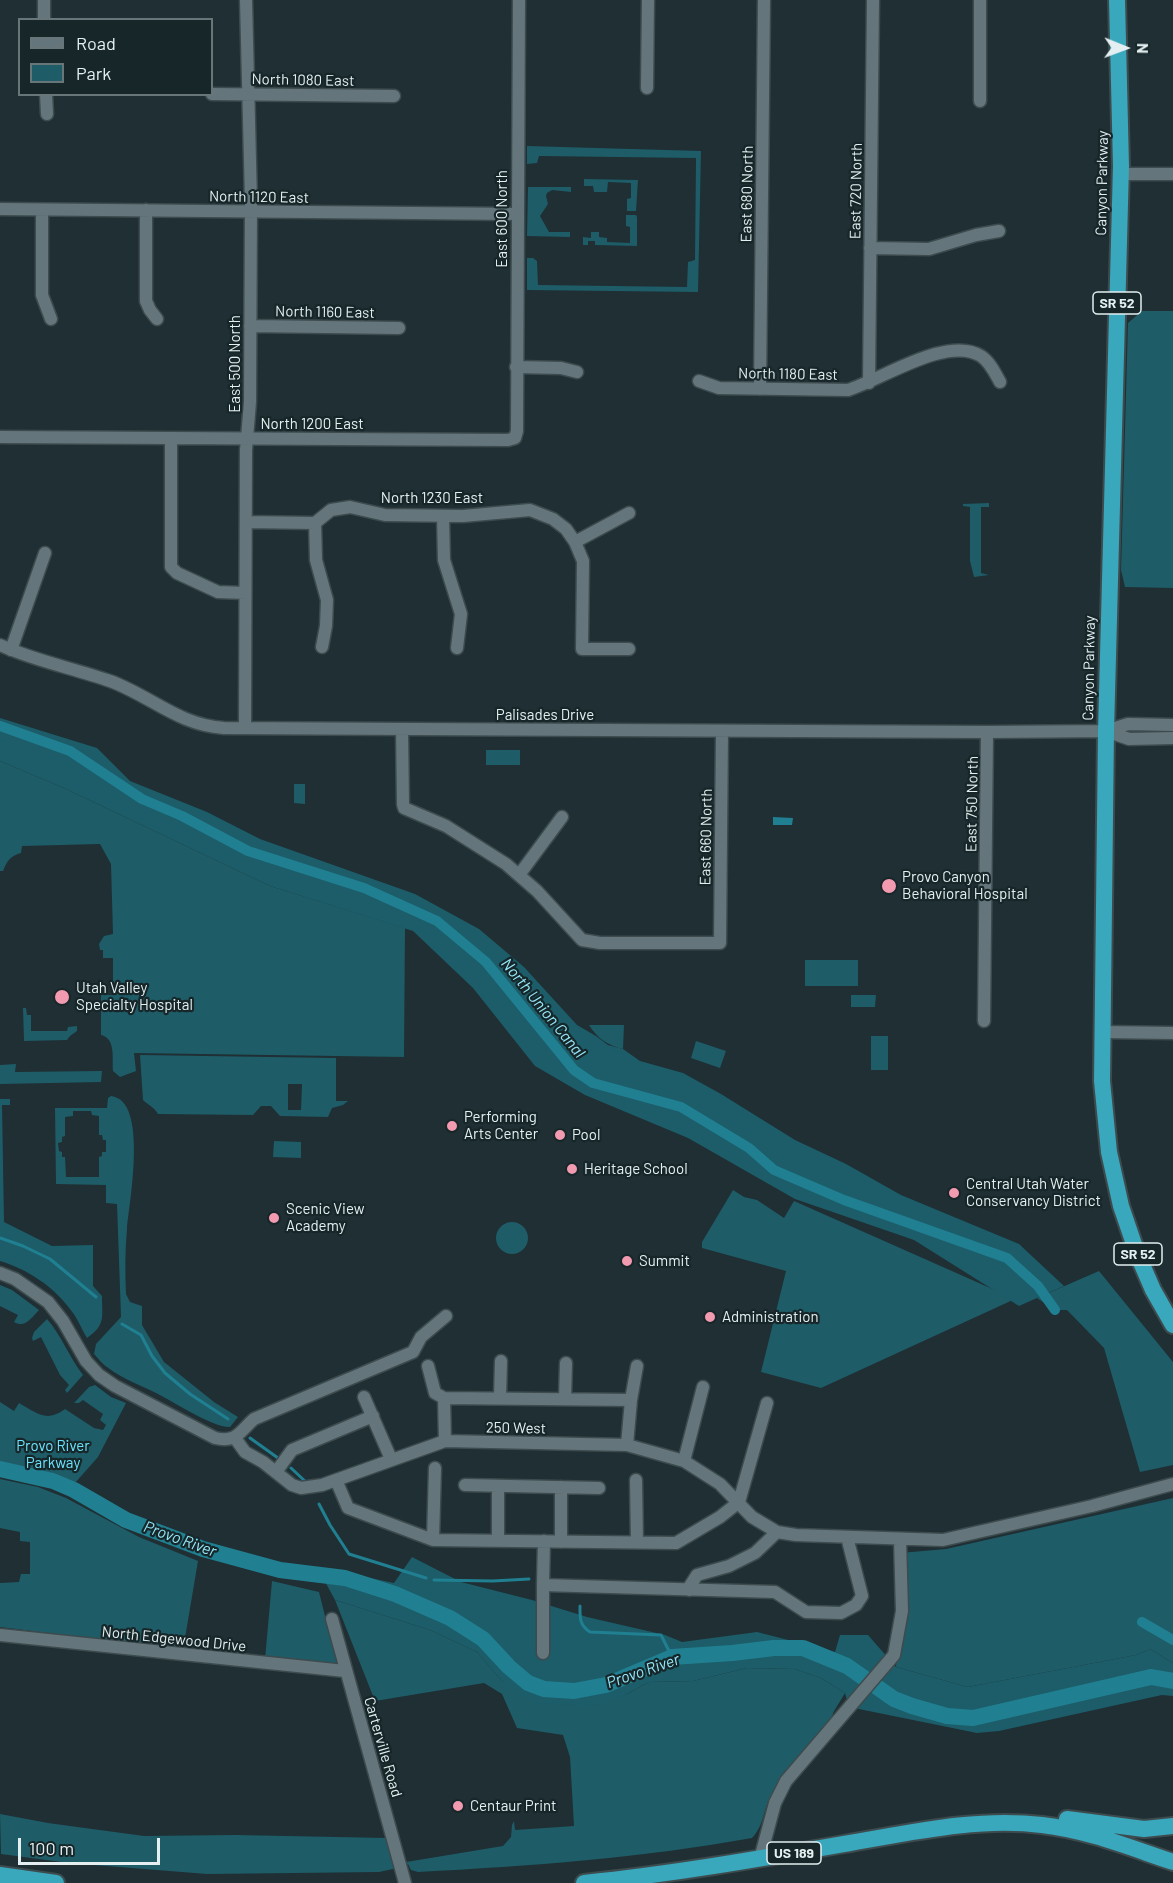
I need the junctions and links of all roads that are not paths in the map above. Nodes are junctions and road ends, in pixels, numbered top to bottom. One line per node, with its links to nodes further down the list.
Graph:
1 (44, 0): 9 (street)
2 (246, 0): 12 (street, East 500 North)
3 (519, 0): 23 (street, East 600 North)
4 (648, 0): 10 (street)
5 (764, 0): 35 (street, East 680 North)
6 (873, 0): 25 (street, East 720 North)
7 (980, 0): 15 (street)
8 (1118, 0): 17 (highway, Canyon Parkway / SR 52)
9 (44, 18)
10 (647, 88)
11 (213, 94): 12 (street, North 1080 East)
12 (247, 94): 14 (street, North 1080 East); 22 (street, East 500 North)
13 (46, 96): 16 (street)
14 (394, 96)
15 (980, 101)
16 (47, 114)
17 (1121, 174): 18 (street); 55 (highway, Canyon Parkway / SR 52)
18 (1173, 174)
19 (0, 209): 20 (street, North 1120 East)
20 (42, 210): 21 (street, North 1120 East); 27 (street)
21 (146, 210): 22 (street, North 1120 East); 26 (street)
22 (251, 212): 23 (street, North 1120 East); 28 (street, East 500 North)
23 (517, 214): 30 (street, East 600 North)
24 (999, 231): 25 (street)
25 (870, 248): 34 (street, East 720 North)
26 (157, 319)
27 (51, 320)
28 (250, 326): 29 (street, North 1160 East); 39 (street, East 500 North)
29 (399, 328)
30 (516, 367): 31 (street); 37 (street, East 600 North)
31 (577, 372)
32 (699, 381): 35 (street, North 1180 East)
33 (1000, 382): 34 (street, North 1180 East)
34 (869, 383): 35 (street, North 1180 East)
35 (760, 389)
36 (0, 437): 38 (street, North 1200 East)
37 (515, 438): 39 (street, North 1200 East)
38 (171, 439): 39 (street, North 1200 East); 46 (street)
39 (248, 439): 42 (street, East 500 North)
40 (629, 513): 44 (street)
41 (443, 516): 43 (street, North 1230 East); 44 (street, North 1230 East); 49 (street)
42 (246, 522): 43 (street); 46 (street, East 500 North)
43 (315, 523): 47 (street)
44 (575, 542): 50 (street)
45 (45, 553): 48 (street)
46 (245, 592): 52 (street, East 500 North)
47 (322, 647)
48 (5, 648): 52 (street, Palisades Drive)
49 (457, 648)
50 (629, 649)
51 (1173, 725): 55 (street, Palisades Drive)
52 (245, 728): 53 (street, Palisades Drive)
53 (402, 729): 54 (street, Palisades Drive); 59 (street)
54 (722, 731): 56 (street, Palisades Drive); 59 (street, East 660 North)
55 (1106, 731): 56 (street, Palisades Drive); 57 (street, Palisades Drive); 61 (highway, Canyon Parkway / SR 52)
56 (987, 732): 60 (street, East 750 North)
57 (1173, 738)
58 (562, 817): 59 (street)
59 (519, 875)
60 (984, 1021)
61 (1103, 1032): 62 (street); 65 (highway, Canyon Parkway / SR 52)
62 (1173, 1033)
63 (0, 1273): 78 (street)
64 (446, 1316): 78 (street)
65 (1173, 1325)
66 (501, 1361): 72 (street)
67 (566, 1363): 74 (street)
68 (428, 1366): 73 (street)
69 (637, 1366): 75 (street)
70 (703, 1387): 82 (street)
71 (364, 1397): 77 (street)
72 (500, 1397): 73 (street); 74 (street)
73 (444, 1398): 79 (street)
74 (565, 1398): 75 (street)
75 (631, 1400): 80 (street)
76 (767, 1403): 92 (street)
77 (373, 1416): 81 (street); 84 (street)
78 (231, 1439): 84 (street, 250 West)
79 (445, 1441): 80 (street, 250 West); 81 (street, 250 West)
80 (627, 1445): 82 (street, 250 West)
81 (391, 1459): 85 (street, 250 West)
82 (684, 1461): 92 (street, 250 West)
83 (435, 1468): 95 (street)
84 (276, 1472): 85 (street, 250 West)
85 (336, 1480): 95 (street)
86 (636, 1480): 100 (street)
87 (1173, 1484): 97 (street, 250 West)
88 (465, 1485): 89 (street)
89 (498, 1486): 90 (street); 96 (street)
90 (561, 1487): 91 (street); 99 (street)
91 (599, 1488)
92 (739, 1502): 93 (street, 250 West); 100 (street)
93 (777, 1532): 94 (street, 250 West); 102 (street)
94 (847, 1537): 97 (street, 250 West); 102 (street)
95 (434, 1540): 96 (street)
96 (498, 1540): 98 (street)
97 (900, 1540): 109 (street)
98 (544, 1541): 99 (street); 101 (street)
99 (561, 1542): 100 (street)
100 (637, 1542)
101 (543, 1586): 102 (street); 105 (street)
102 (689, 1590)
103 (332, 1619): 106 (street, Carterville Road)
104 (0, 1635): 106 (street, North Edgewood Drive)
105 (543, 1653)
106 (345, 1671): 114 (street, Carterville Road)
107 (1023, 1823): 108 (highway); 109 (highway, US 189); 110 (highway, US 189)
108 (1173, 1826)
109 (760, 1859): 111 (highway, US 189)
110 (1173, 1862)
111 (684, 1872): 115 (highway, US 189); 116 (highway)
112 (0, 1875): 113 (highway)
113 (56, 1883)
114 (405, 1883)
115 (584, 1883)
116 (653, 1883)

